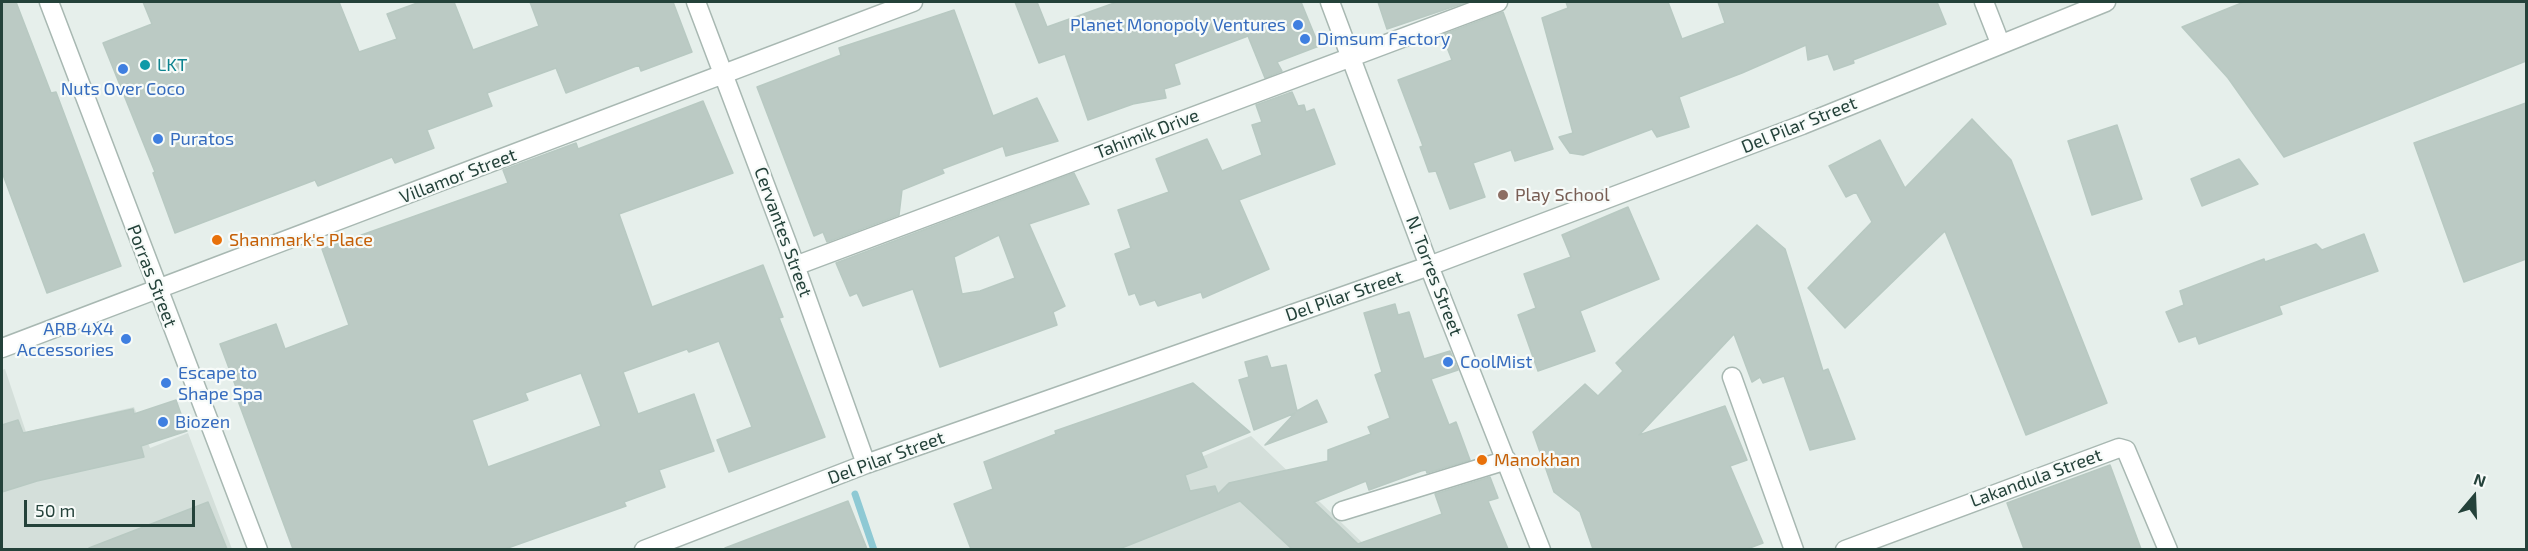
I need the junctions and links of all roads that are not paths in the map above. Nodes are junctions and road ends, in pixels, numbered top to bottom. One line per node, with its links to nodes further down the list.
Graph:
1 (49, 2): 13 (street, Porras Street)
2 (696, 2): 10 (street, Cervantes Street)
3 (913, 2): 10 (street, Villamor Street)
4 (1330, 2): 9 (street, N. Torres Street)
5 (1498, 2): 9 (street, Tahimik Drive)
6 (1984, 2): 8 (street)
7 (2106, 2): 8 (street, Del Pilar Street)
8 (2000, 43): 12 (street, Del Pilar Street)
9 (1351, 58): 11 (street, Tahimik Drive); 12 (street, N. Torres Street)
10 (724, 75): 11 (street, Cervantes Street); 13 (street, Villamor Street)
11 (795, 266): 17 (street, Cervantes Street)
12 (1429, 266): 16 (street, N. Torres Street); 17 (street, Del Pilar Street)
13 (157, 290): 14 (street, Villamor Street); 19 (street, Porras Street)
14 (2, 348)
15 (1732, 377): 22 (street)
16 (1507, 460): 18 (street); 21 (street, N. Torres Street)
17 (866, 464): 20 (street, Del Pilar Street)
18 (1342, 511)
19 (258, 549)
20 (644, 549)
21 (1541, 549)
22 (1794, 549)
23 (1845, 549): 24 (street, Lakandula Street)
24 (2168, 549)

